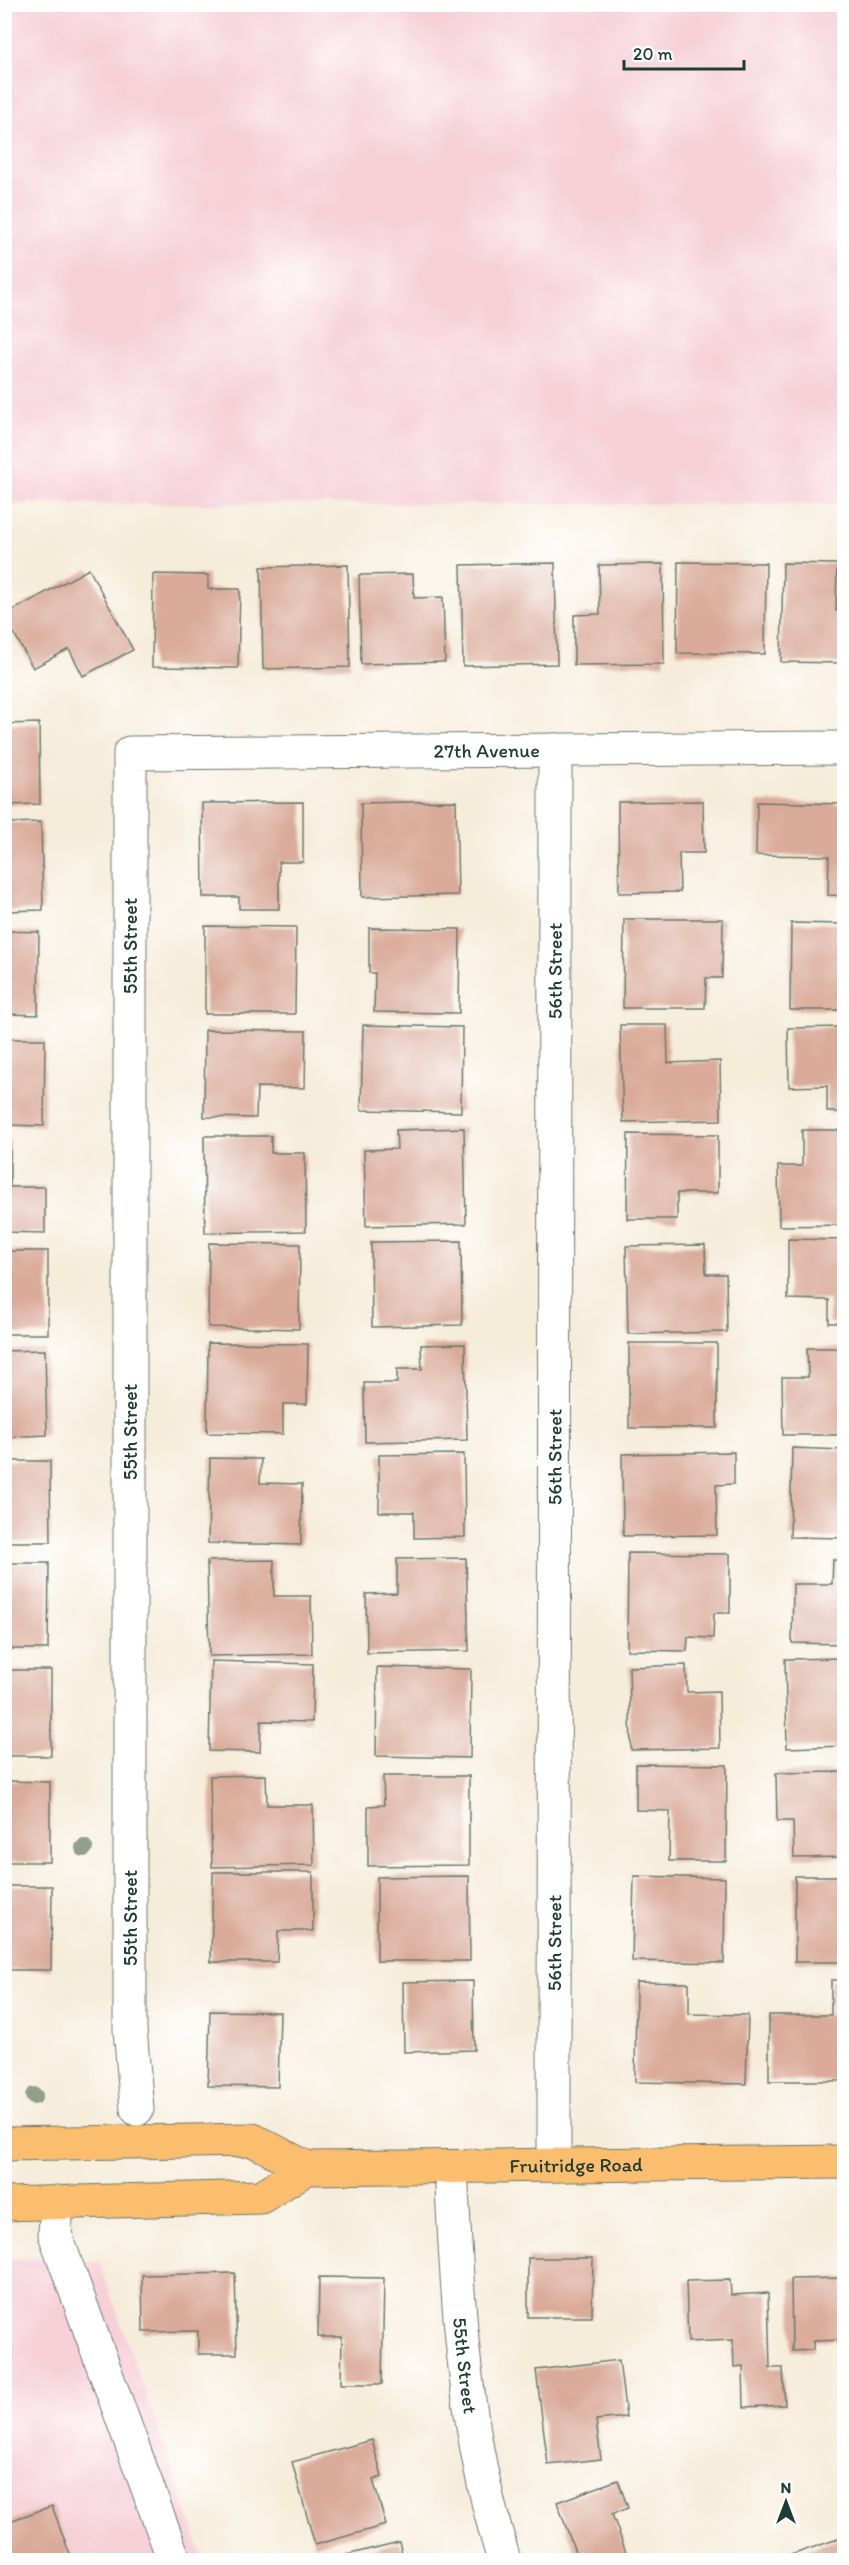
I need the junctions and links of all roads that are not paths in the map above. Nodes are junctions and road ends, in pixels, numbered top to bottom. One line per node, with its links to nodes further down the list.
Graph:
1 (844, 748): 2 (street, 27th Avenue)
2 (555, 750): 3 (street, 27th Avenue); 7 (street, 56th Street)
3 (130, 753): 4 (street, 55th Street)
4 (137, 2109)
5 (4, 2144): 9 (main road, Fruitridge Road)
6 (844, 2162): 7 (main road, Fruitridge Road)
7 (554, 2165): 8 (main road, Fruitridge Road)
8 (451, 2168): 9 (main road, Fruitridge Road); 13 (street, 55th Street)
9 (307, 2169): 10 (main road)
10 (57, 2202): 11 (main road); 12 (street)
11 (4, 2204)
12 (174, 2560)
13 (504, 2560)

